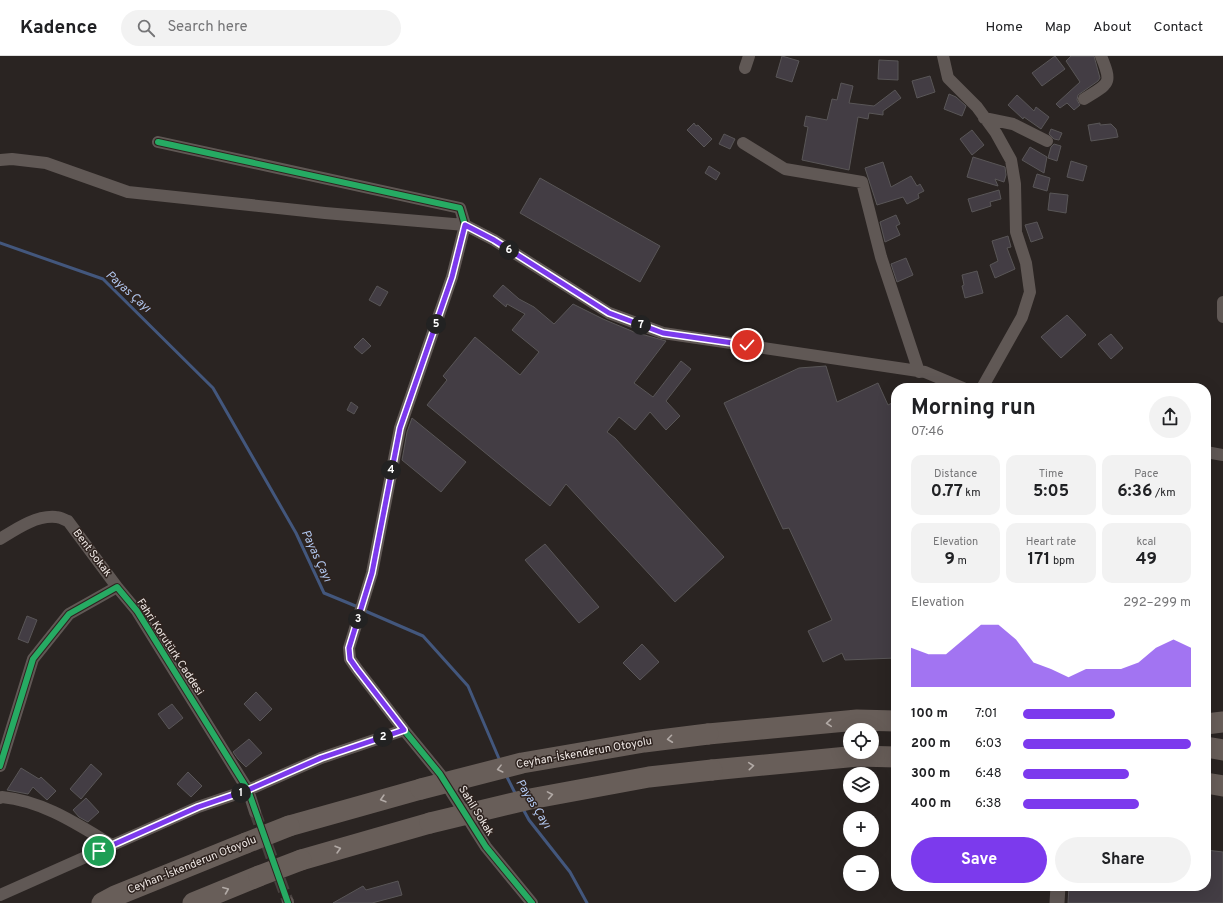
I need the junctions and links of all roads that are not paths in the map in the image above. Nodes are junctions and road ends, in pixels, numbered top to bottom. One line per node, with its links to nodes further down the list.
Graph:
1 (749, 56): 4 (street)
2 (943, 56): 6 (street)
3 (1101, 56): 5 (street)
4 (745, 68)
5 (1084, 99)
6 (984, 118): 7 (street); 16 (street)
7 (1047, 141)
8 (158, 142): 11 (street)
9 (743, 143): 14 (street)
10 (0, 160): 11 (street)
11 (465, 225): 14 (street); 24 (street, Sahil Sokak)
12 (1223, 302): 13 (street)
13 (1223, 317)
14 (919, 372): 15 (street)
15 (950, 383)
16 (985, 383)
17 (1211, 453): 18 (street)
18 (1223, 455)
19 (0, 539): 20 (street, Bent Sokak)
20 (117, 586): 28 (street); 31 (street, Fahri Korutürk Caddesi)
21 (891, 721): 37 (highway, Ceyhan-İskenderun Otoyolu, one-way to 37, bridge)
22 (1223, 722): 23 (highway)
23 (1211, 723)
24 (404, 730): 31 (street); 39 (street, Sahil Sokak)
25 (1211, 748): 26 (highway)
26 (1223, 750)
27 (891, 757): 38 (highway, one-way to 27, bridge)
28 (0, 766)
29 (1211, 784): 30 (highway)
30 (1223, 786)
31 (248, 790): 33 (street, Fahri Korutürk Caddesi); 34 (street)
32 (0, 798): 34 (street)
33 (255, 812)
34 (112, 845): 36 (street)
35 (1058, 891): 40 (street)
36 (0, 895)
37 (102, 903)
38 (193, 903)
39 (532, 903)
40 (1057, 903)

